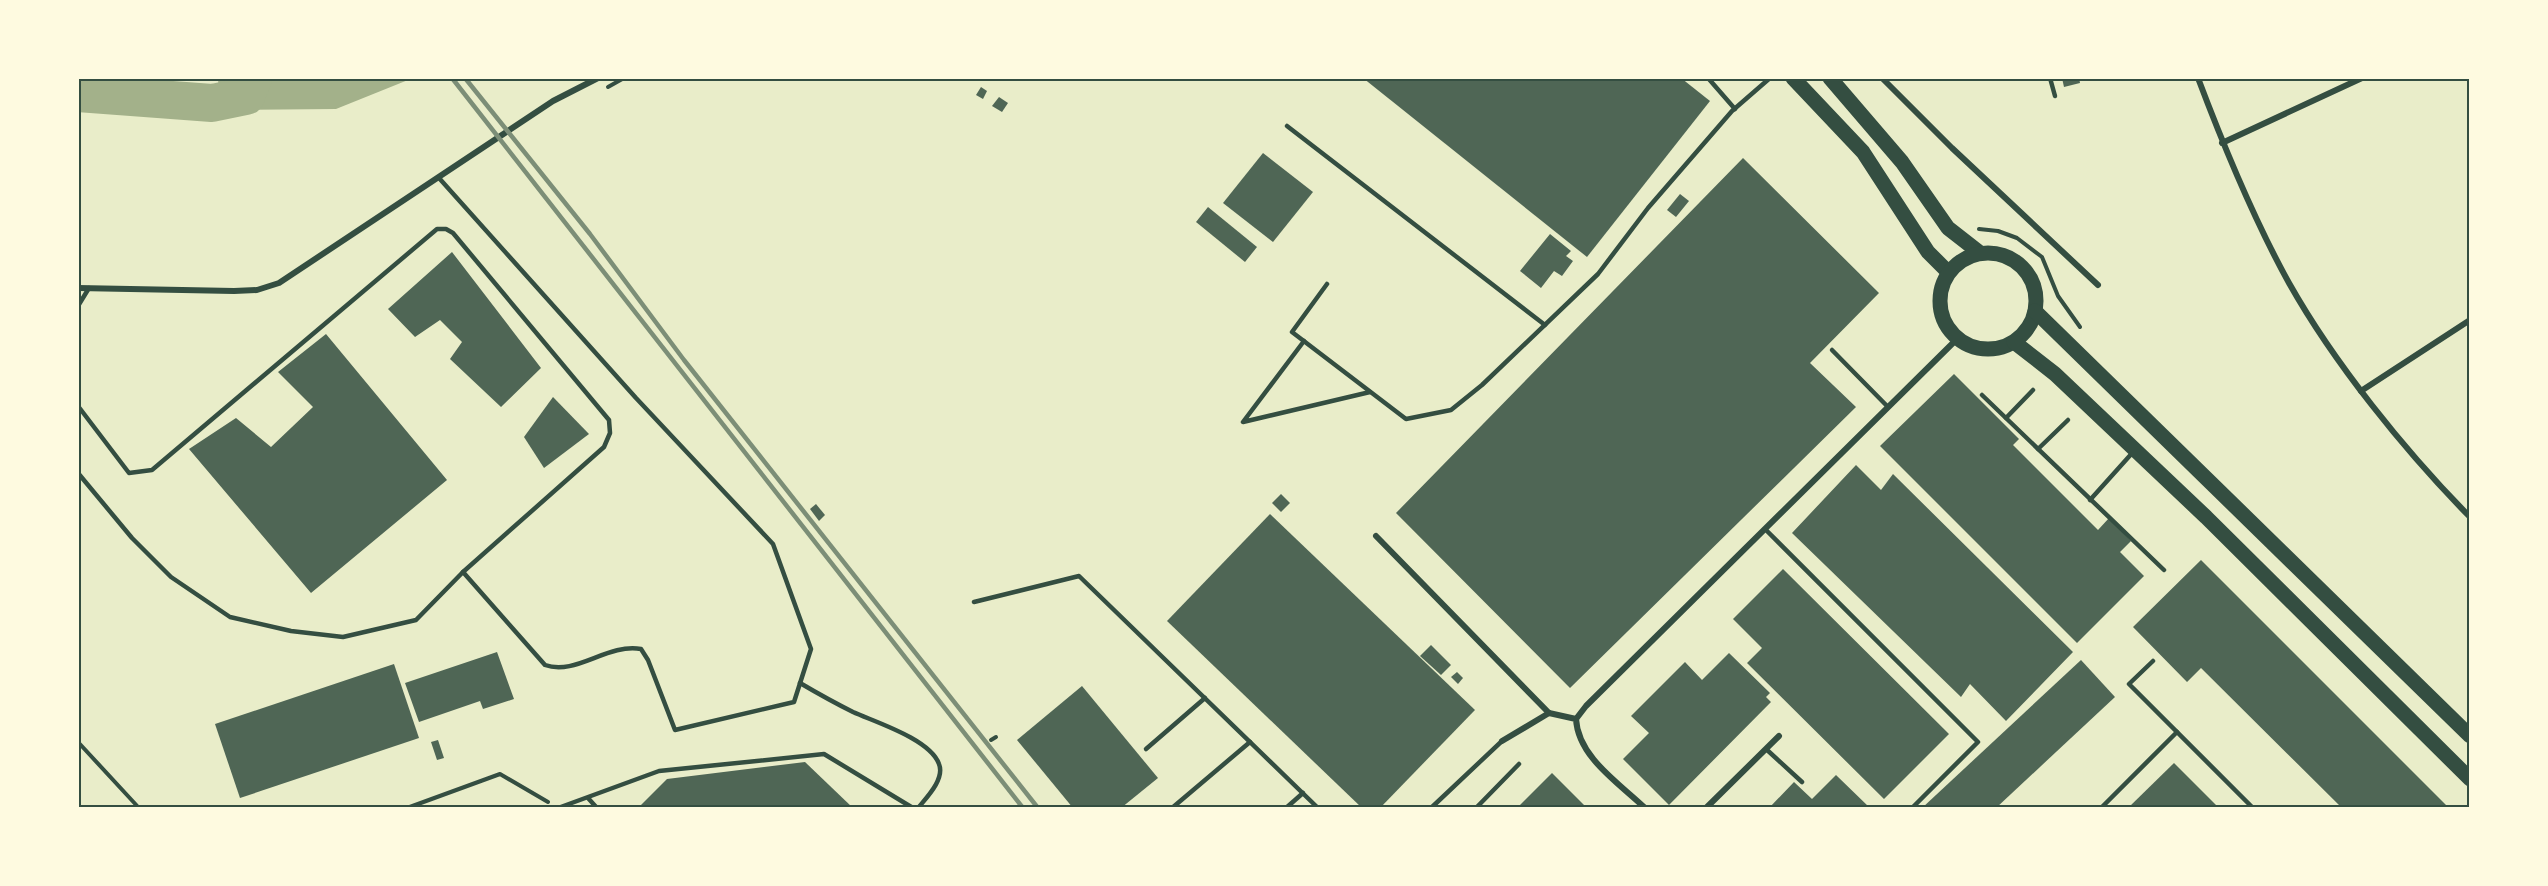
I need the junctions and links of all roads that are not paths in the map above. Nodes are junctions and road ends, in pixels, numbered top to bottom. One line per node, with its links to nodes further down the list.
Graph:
1 (598, 78): 14 (street)
2 (1708, 78): 11 (lane)
3 (1770, 78): 11 (lane)
4 (1792, 78): 16 (main road)
5 (1830, 78): 15 (main road)
6 (1882, 78): 18 (street)
7 (2050, 78): 10 (lane)
8 (2198, 78): 13 (street)
9 (2362, 78): 13 (street)
10 (2055, 96)
11 (1735, 109): 24 (lane)
12 (1287, 126): 24 (lane)
13 (2222, 143): 30 (street)
14 (439, 178): 20 (street); 48 (lane)
15 (1980, 254): 16 (main road); 22 (main road)
16 (1948, 272): 25 (main road)
17 (1327, 284): 26 (lane)
18 (2098, 285)
19 (78, 288): 20 (street)
20 (89, 288): 21 (lane)
21 (78, 306)
22 (2035, 311): 27 (main road); 54 (main road)
23 (2470, 320): 30 (street)
24 (1545, 325): 31 (lane)
25 (1958, 338): 27 (main road); 34 (street)
26 (1304, 341): 31 (lane); 31 (lane)
27 (2014, 342): 38 (main road)
28 (1832, 350): 34 (lane)
29 (2033, 390): 35 (lane)
30 (2361, 391): 41 (street)
31 (1370, 392)
32 (1982, 394): 35 (lane)
33 (78, 406): 45 (lane)
34 (1888, 407): 42 (street)
35 (2006, 418): 37 (lane)
36 (2068, 420): 37 (lane)
37 (2038, 449): 40 (lane)
38 (2134, 451): 40 (lane); 60 (main road)
39 (78, 473): 45 (lane)
40 (2090, 500): 44 (lane)
41 (2470, 517)
42 (1765, 529): 51 (street); 75 (lane)
43 (1376, 536): 50 (street)
44 (2164, 570)
45 (463, 572): 48 (lane)
46 (974, 602): 49 (lane)
47 (2153, 661): 52 (lane)
48 (800, 683): 67 (lane)
49 (1205, 698): 56 (lane); 57 (lane)
50 (1549, 712): 51 (street); 55 (street)
51 (1576, 719): 73 (street)
52 (2177, 732): 76 (lane); 77 (lane)
53 (1779, 736): 58 (street)
54 (2470, 736)
55 (1502, 741): 71 (lane)
56 (1250, 742): 62 (lane); 68 (lane)
57 (1146, 749)
58 (1766, 749): 61 (lane); 74 (street)
59 (1519, 764): 72 (lane)
60 (2470, 779)
61 (1802, 782)
62 (1303, 794): 69 (lane); 70 (lane)
63 (588, 798): 64 (lane); 65 (lane); 66 (lane)
64 (558, 808)
65 (597, 808)
66 (913, 808)
67 (918, 808)
68 (1172, 808)
69 (1286, 808)
70 (1318, 808)
71 (1431, 808)
72 (1476, 808)
73 (1645, 808)
74 (1706, 808)
75 (1912, 808)
76 (2101, 808)
77 (2253, 808)

